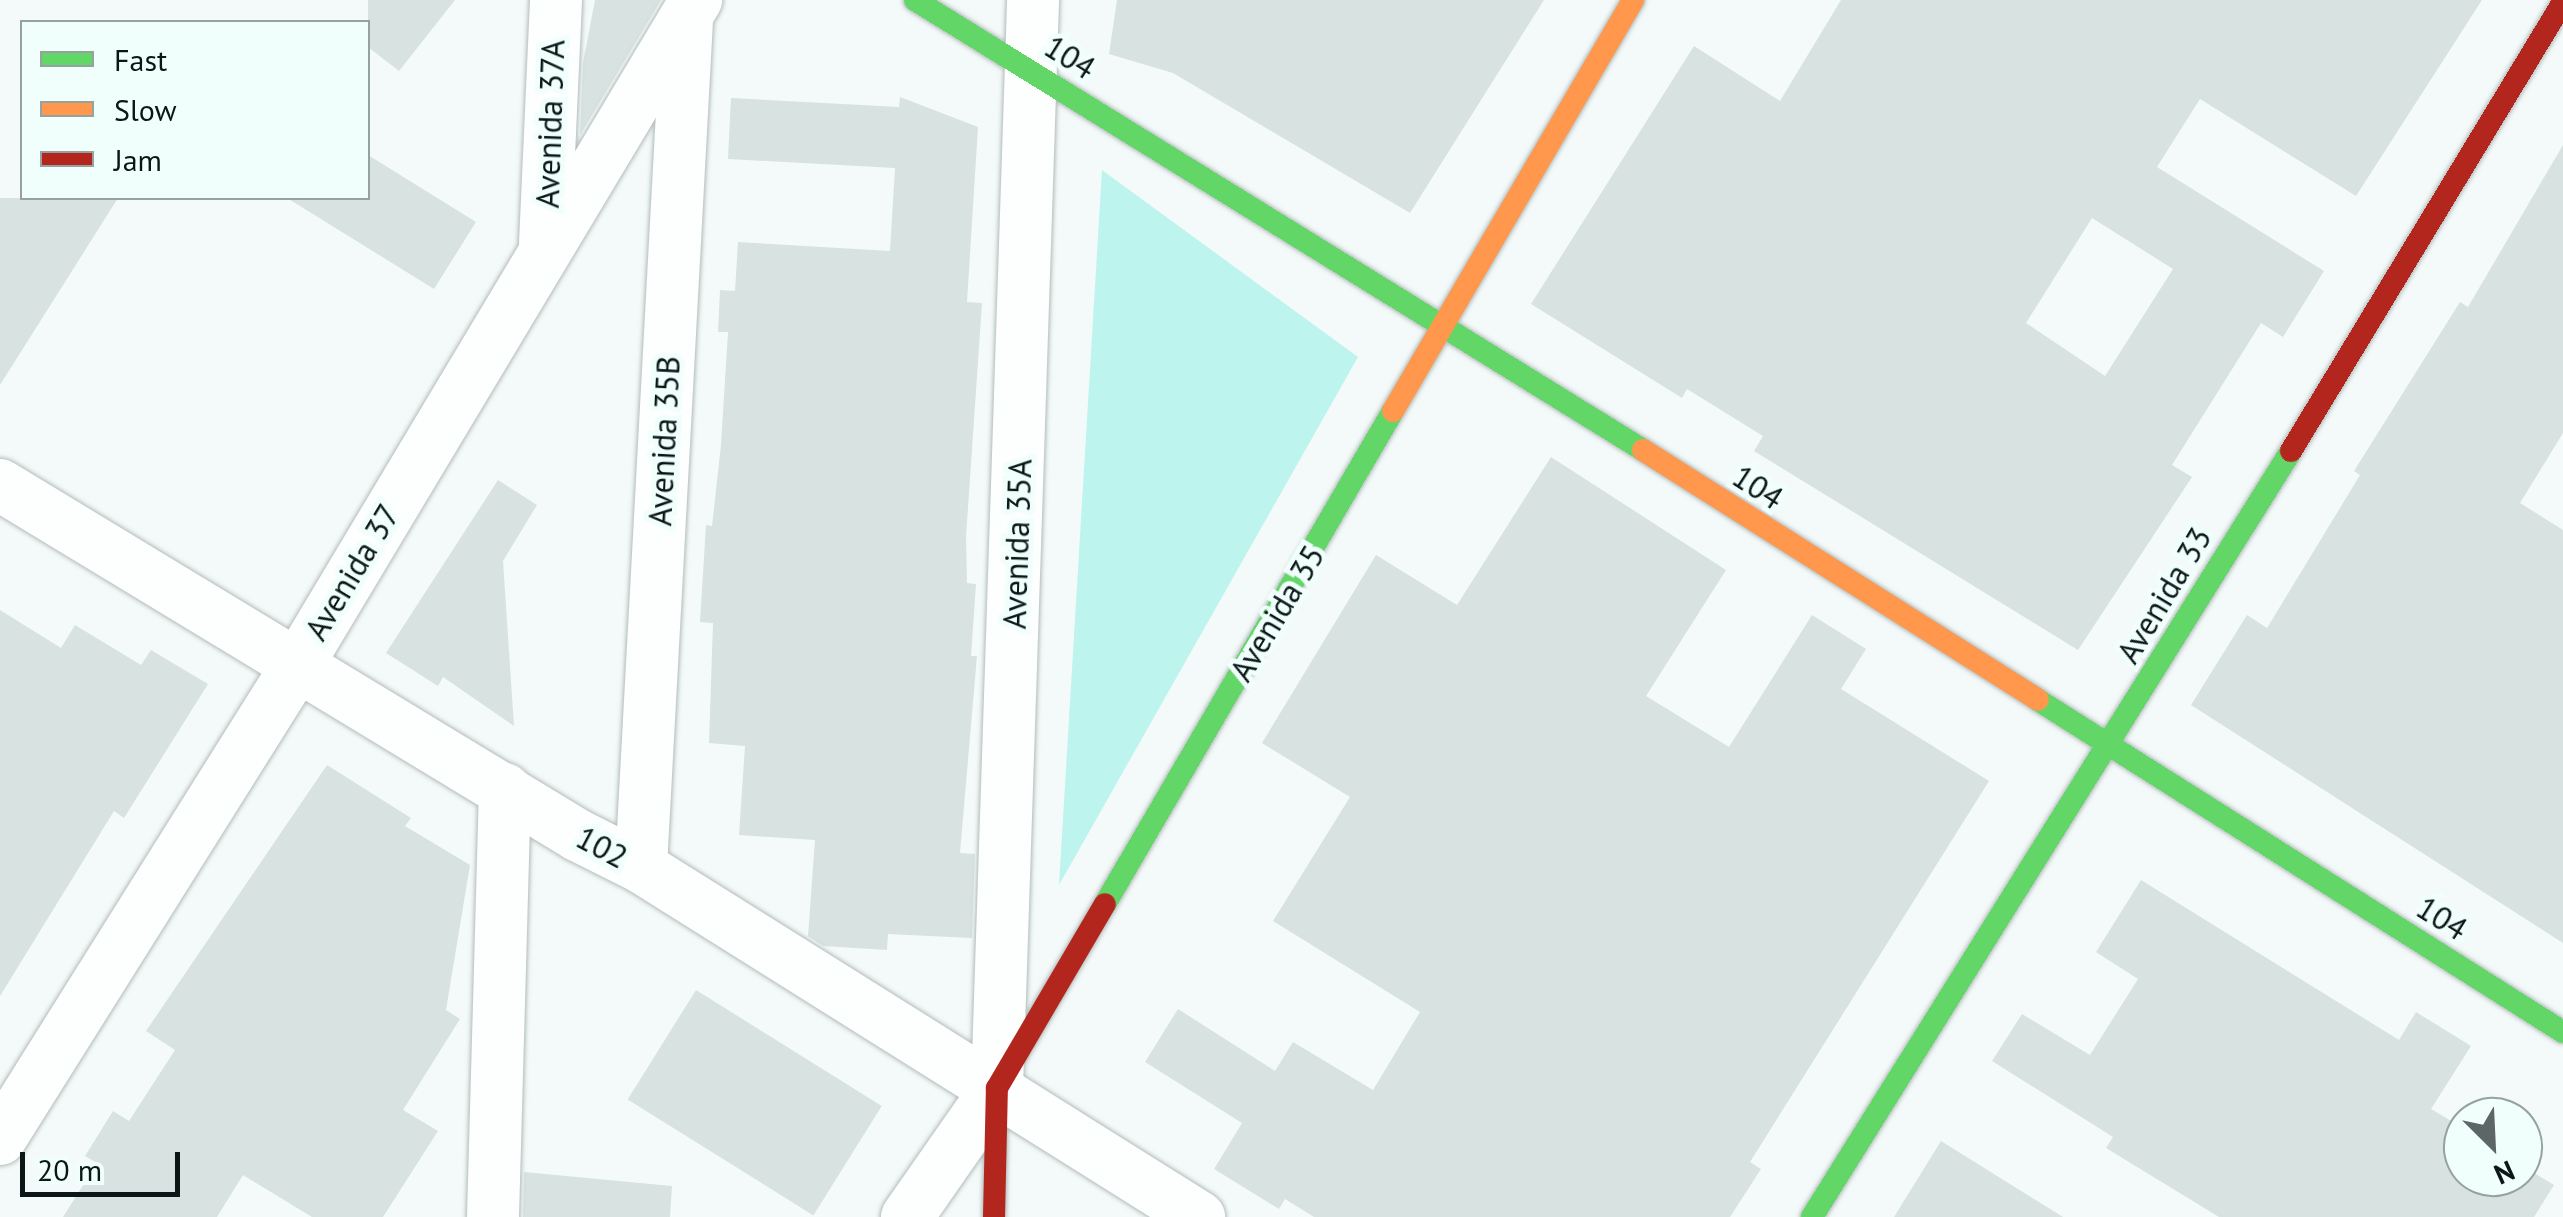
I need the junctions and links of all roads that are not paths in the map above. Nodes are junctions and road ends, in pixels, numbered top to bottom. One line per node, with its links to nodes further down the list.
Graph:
1 (556, 0): 8 (street, Avenida 37A)
2 (915, 0): 7 (street, 104)
3 (1033, 0): 7 (street, Avenida 35A)
4 (1633, 0): 9 (street, Avenida 35)
5 (2563, 2): 12 (street, Avenida 33)
6 (692, 7): 8 (street, Avenida 37); 14 (street, Avenida 35B)
7 (1033, 72): 9 (street, 104); 16 (street, Avenida 35A)
8 (545, 248): 11 (street, Avenida 37)
9 (1446, 326): 12 (street, 104); 16 (street, Avenida 35)
10 (0, 486): 11 (street, 102)
11 (300, 661): 13 (street, 102); 17 (street, Avenida 37)
12 (2109, 750): 15 (street, 104); 22 (street, Avenida 33)
13 (505, 789): 14 (street, 102); 18 (street)
14 (641, 867): 16 (street, 102)
15 (2563, 1032)
16 (997, 1088): 19 (street, Avenida 35); 20 (street); 21 (street, 102)
17 (0, 1139)
18 (493, 1217)
19 (907, 1217)
20 (994, 1217)
21 (1199, 1217)
22 (1812, 1217)

